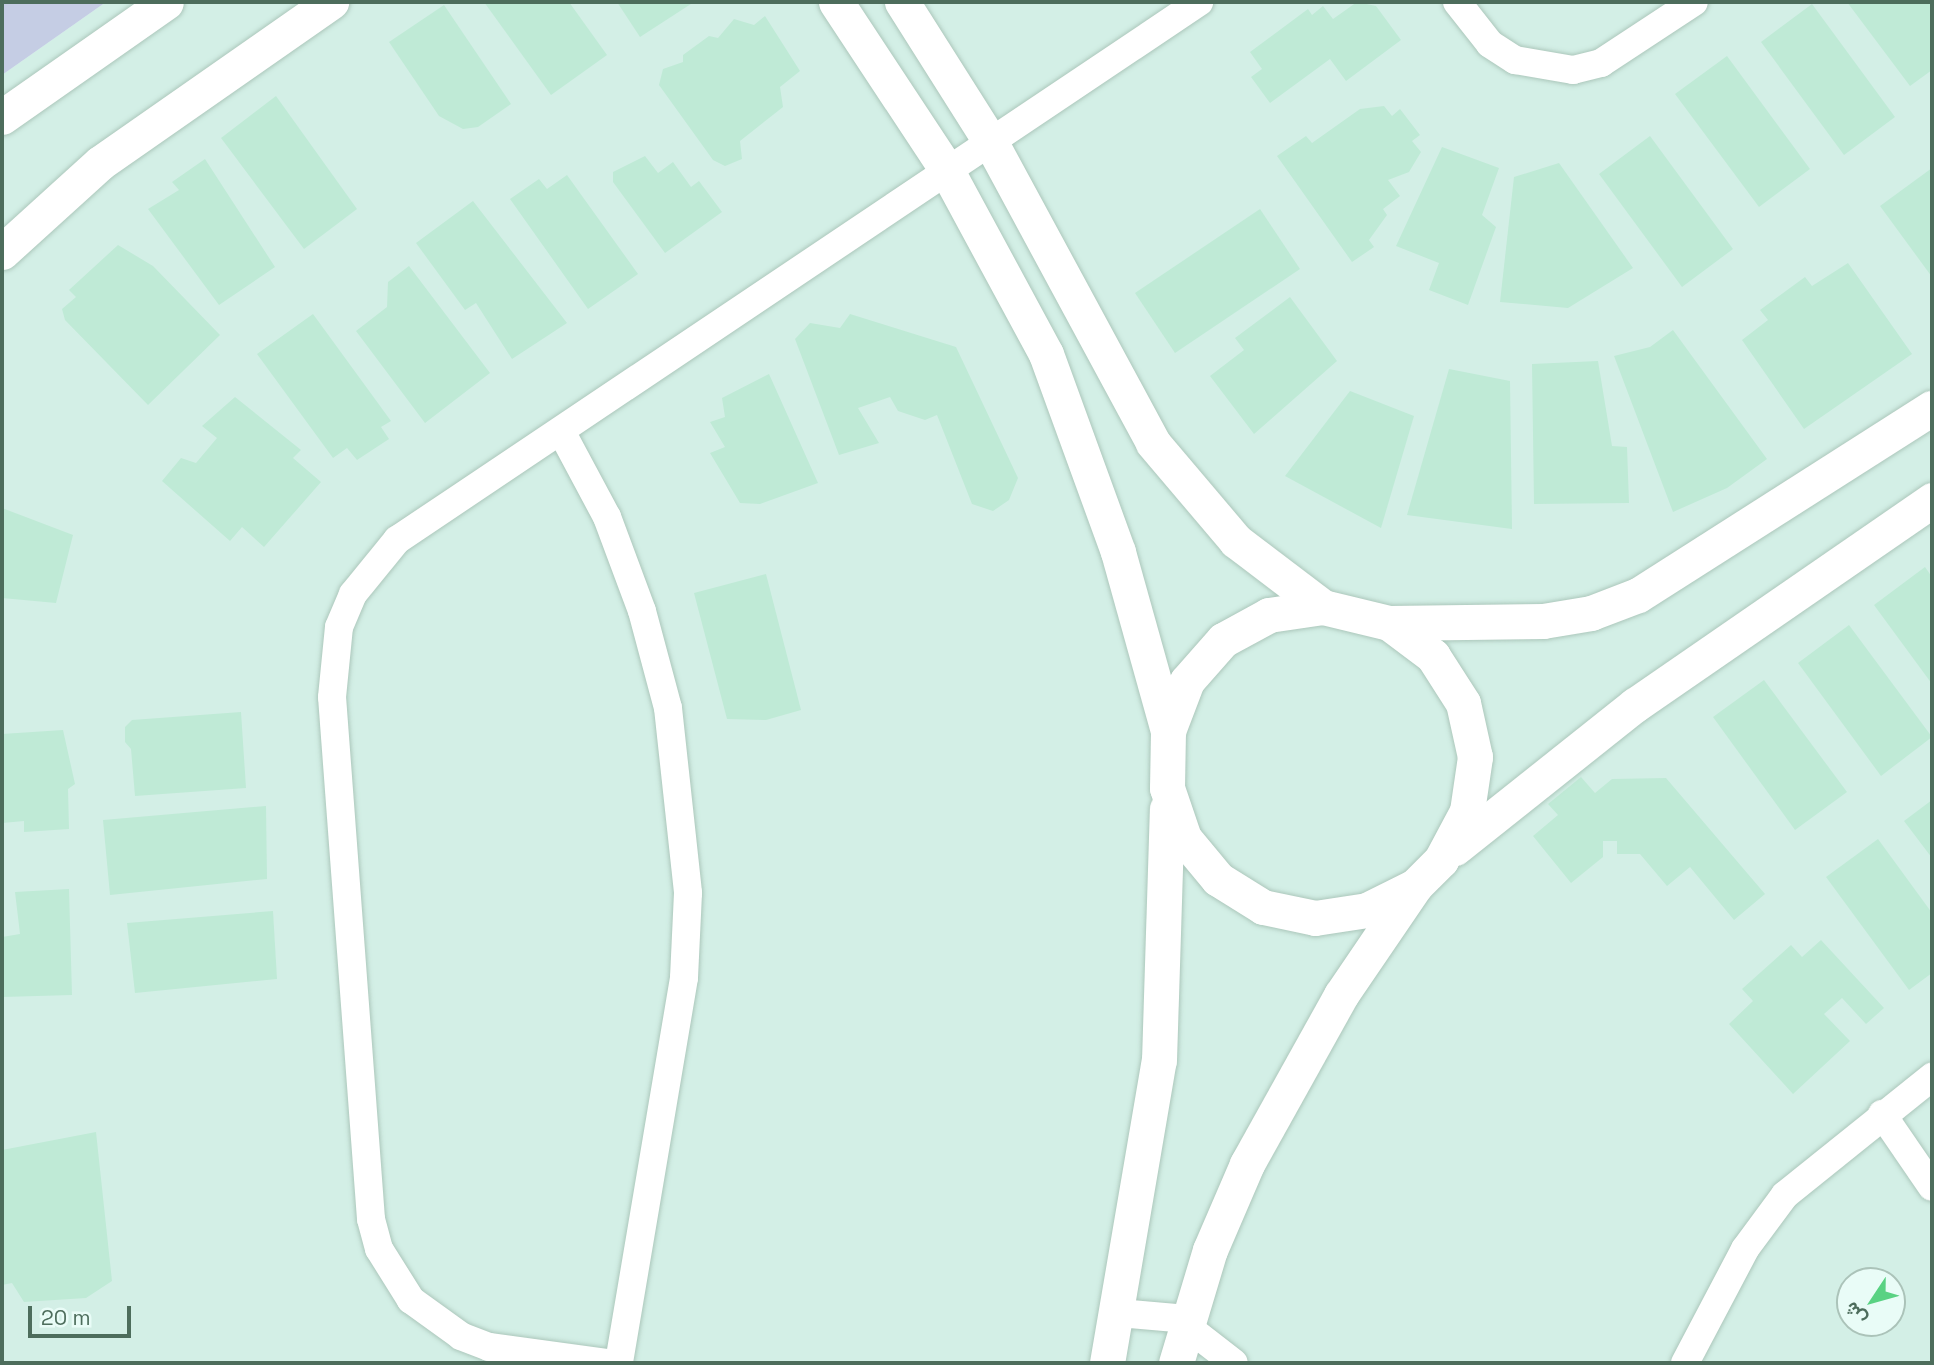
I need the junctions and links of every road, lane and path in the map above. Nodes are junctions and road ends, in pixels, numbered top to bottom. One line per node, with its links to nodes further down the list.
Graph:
1 (166, 2): 8 (street)
2 (331, 2): 11 (street)
3 (836, 2): 10 (street)
4 (902, 2): 9 (street)
5 (1199, 2): 9 (street)
6 (1457, 2): 7 (street)
7 (1694, 2)
8 (2, 117)
9 (990, 141): 10 (street); 15 (street)
10 (946, 169): 13 (street); 17 (street)
11 (2, 252)
12 (1932, 408): 16 (street)
13 (561, 431): 26 (street); 27 (street)
14 (1932, 500): 19 (street)
15 (1322, 607): 16 (street); 17 (street)
16 (1389, 623): 19 (street)
17 (1167, 731): 18 (street)
18 (1167, 788): 20 (street); 24 (street)
19 (1441, 860): 20 (street)
20 (1415, 886): 25 (street)
21 (1932, 1077): 22 (street)
22 (1882, 1114): 23 (street); 31 (street)
23 (1932, 1186)
24 (1119, 1313): 25 (street); 28 (street)
25 (1186, 1322): 29 (street); 30 (street)
26 (608, 1363)
27 (619, 1363)
28 (1107, 1363)
29 (1176, 1363)
30 (1234, 1363)
31 (1685, 1363)

